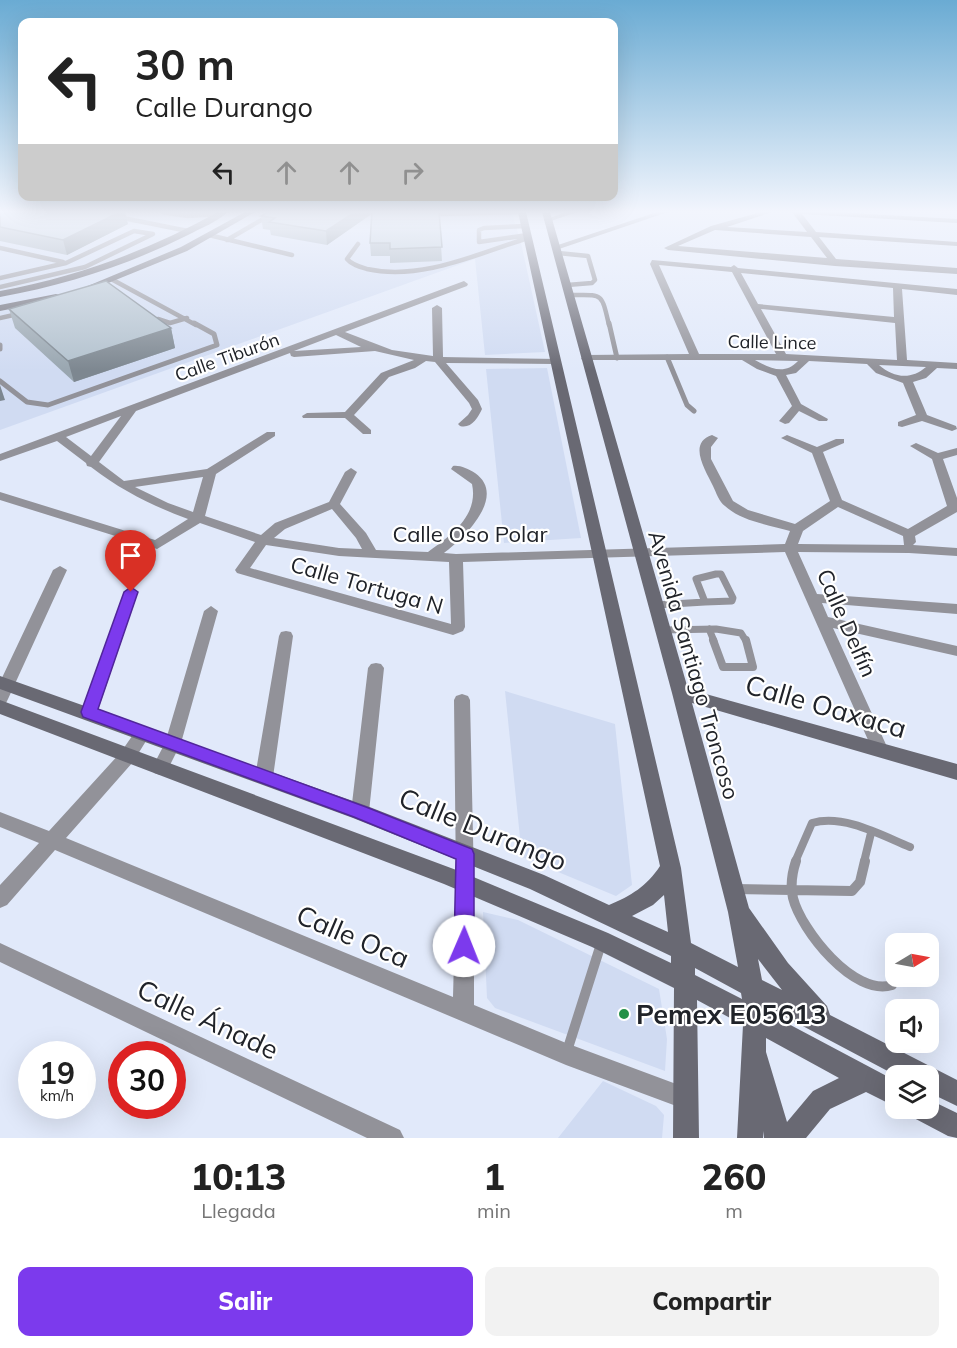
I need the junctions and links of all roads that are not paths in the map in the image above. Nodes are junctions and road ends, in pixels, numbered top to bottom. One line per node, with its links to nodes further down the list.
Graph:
1 (57, 265): 15 (lane)
2 (89, 265): 19 (lane)
3 (114, 265): 24 (main road)
4 (147, 265): 16 (main road)
5 (363, 265): 6 (lane)
6 (436, 265)
7 (534, 265): 45 (main road)
8 (561, 265): 22 (main road, Avenida Santiago Troncoso)
9 (591, 265): 22 (lane)
10 (654, 265): 36 (street)
11 (705, 265): 13 (street)
12 (868, 265): 14 (street)
13 (734, 268): 18 (street); 25 (street)
14 (957, 271)
15 (0, 278)
16 (113, 280): 20 (lane); 26 (main road)
17 (465, 284): 33 (street, Calle Tiburón)
18 (897, 285): 23 (street); 32 (street)
19 (0, 287)
20 (126, 287): 21 (lane); 31 (lane)
21 (119, 290)
22 (568, 290): 38 (main road, Avenida Santiago Troncoso); 39 (lane)
23 (957, 292)
24 (0, 294)
25 (755, 306): 32 (street); 37 (street)
26 (0, 308)
27 (437, 308): 43 (street)
28 (21, 314): 30 (lane)
29 (151, 315): 31 (lane)
30 (0, 318)
31 (187, 318): 51 (lane)
32 (897, 320): 47 (street)
33 (339, 333): 34 (street, Calle Tiburón); 44 (street)
34 (280, 355): 44 (street); 54 (street, Calle Tiburón)
35 (668, 357): 36 (street, Calle Lince); 39 (street, Calle Lince); 55 (lane)
36 (695, 357): 40 (street, Calle Lince)
37 (783, 357): 40 (street, Calle Lince); 41 (street, Calle Lince)
38 (586, 358): 39 (street, Calle Lince); 90 (main road, Avenida Santiago Troncoso)
39 (617, 358)
40 (745, 358): 50 (street)
41 (806, 358): 46 (street, Calle Lince); 50 (street)
42 (423, 359): 43 (street); 44 (street); 44 (street)
43 (438, 360): 45 (street); 61 (street)
44 (380, 361): 56 (street)
45 (554, 361): 92 (main road)
46 (869, 361): 47 (street, Calle Lince); 52 (street)
47 (902, 362): 48 (street, Calle Lince)
48 (936, 364): 49 (street, Calle Lince); 52 (street)
49 (957, 366)
50 (780, 373): 53 (street)
51 (0, 381)
52 (907, 381): 58 (street)
53 (797, 406): 59 (street); 60 (street)
54 (132, 410): 66 (street, Calle Tiburón); 75 (street)
55 (694, 411)
56 (348, 415): 57 (street); 64 (street)
57 (307, 416)
58 (922, 417): 62 (street); 63 (street)
59 (823, 419)
60 (785, 422)
61 (464, 424)
62 (902, 424)
63 (952, 428)
64 (367, 432)
65 (271, 434): 77 (street)
66 (59, 437): 74 (street, Calle Tiburón); 75 (street, Calle Oso Polar)
67 (712, 438): 85 (street)
68 (787, 438): 71 (street)
69 (840, 441): 71 (street)
70 (916, 446): 73 (street)
71 (817, 451): 81 (street)
72 (957, 451): 73 (street)
73 (937, 457): 83 (street)
74 (0, 458)
75 (91, 464): 79 (street, Calle Oso Polar)
76 (457, 469): 94 (street)
77 (210, 472): 79 (street); 84 (street)
78 (351, 472): 82 (street)
79 (122, 485): 84 (street, Calle Oso Polar)
80 (0, 496): 84 (street)
81 (837, 502): 85 (street); 86 (street)
82 (334, 504): 87 (street); 93 (street)
83 (956, 508): 86 (street)
84 (198, 518): 87 (street, Calle Oso Polar)
85 (797, 529): 88 (street)
86 (909, 534): 89 (street)
87 (263, 540): 93 (street, Calle Oso Polar); 95 (street, Calle Tortuga N)
88 (790, 548): 89 (street, Calle Oso Polar); 90 (street, Calle Oso Polar); 98 (street, Calle Delfín)
89 (909, 549): 91 (street, Calle Oso Polar)
90 (639, 552): 92 (street, Calle Oso Polar); 100 (main road, Avenida Santiago Troncoso)
91 (957, 552)
92 (599, 553): 95 (street, Calle Oso Polar); 127 (main road)
93 (372, 555): 94 (street, Calle Oso Polar)
94 (429, 558): 95 (street, Calle Oso Polar)
95 (456, 558)
96 (60, 570): 109 (street)
97 (131, 592): 113 (street)
98 (813, 598): 101 (street); 103 (street, Calle Delfín)
99 (705, 603): 99 (lane); 100 (lane)
100 (656, 605): 105 (main road, Avenida Santiago Troncoso)
101 (957, 609)
102 (211, 611): 115 (street)
103 (824, 621): 107 (street); 116 (street, Calle Delfín)
104 (709, 629): 104 (lane); 105 (lane)
105 (663, 630): 110 (main road, Avenida Santiago Troncoso)
106 (286, 636): 120 (street)
107 (957, 651)
108 (375, 668): 121 (street)
109 (2, 689): 113 (main road, Calle Durango)
110 (681, 693): 116 (main road, Calle Oaxaca); 129 (main road, Avenida Santiago Troncoso)
111 (462, 700): 126 (street)
112 (0, 707): 117 (main road)
113 (89, 712): 114 (main road, Calle Durango)
114 (143, 733): 115 (main road, Calle Durango); 117 (street)
115 (172, 743): 118 (street); 120 (main road, Calle Durango)
116 (880, 749): 119 (main road, Calle Oaxaca)
117 (127, 757): 118 (main road); 124 (street)
118 (160, 768): 128 (main road)
119 (957, 771)
120 (264, 777): 121 (main road, Calle Durango)
121 (360, 812): 126 (main road, Calle Durango)
122 (0, 819): 124 (street, Calle Oca)
123 (871, 833): 125 (lane); 130 (lane); 130 (lane)
124 (53, 840): 131 (street); 140 (street, Calle Oca)
125 (910, 847)
126 (465, 854): 128 (street); 133 (main road, Calle Durango)
127 (671, 868): 133 (main road); 135 (main road)
128 (465, 882): 134 (main road); 140 (street)
129 (732, 889): 130 (lane); 132 (main road, Avenida Santiago Troncoso)
130 (791, 889): 139 (lane)
131 (0, 899)
132 (739, 912): 138 (main road, Avenida Santiago Troncoso); 142 (main road)
133 (610, 915): 135 (main road, Calle Durango)
134 (602, 941): 137 (main road); 144 (lane)
135 (682, 950): 137 (main road); 138 (main road, Calle Durango)
136 (0, 951): 153 (street, Calle Ánade)
137 (685, 982): 141 (main road); 150 (main road)
138 (752, 985): 141 (main road, Avenida Santiago Troncoso); 142 (main road, Calle Durango)
139 (888, 987)
140 (463, 1010): 144 (street, Calle Oca)
141 (755, 1020): 143 (main road, Avenida Santiago Troncoso); 146 (main road)
142 (834, 1028): 145 (main road, Calle Durango)
143 (754, 1052): 155 (main road, Avenida Santiago Troncoso); 156 (main road)
144 (566, 1054): 150 (street, Calle Oca)
145 (903, 1065)
146 (866, 1080): 148 (main road); 157 (main road)
147 (939, 1084): 149 (main road)
148 (885, 1090)
149 (957, 1094)
150 (687, 1099): 154 (main road)
151 (939, 1118): 152 (main road)
152 (957, 1127)
153 (392, 1138)
154 (686, 1138)
155 (750, 1138)
156 (777, 1138)
157 (791, 1138)

